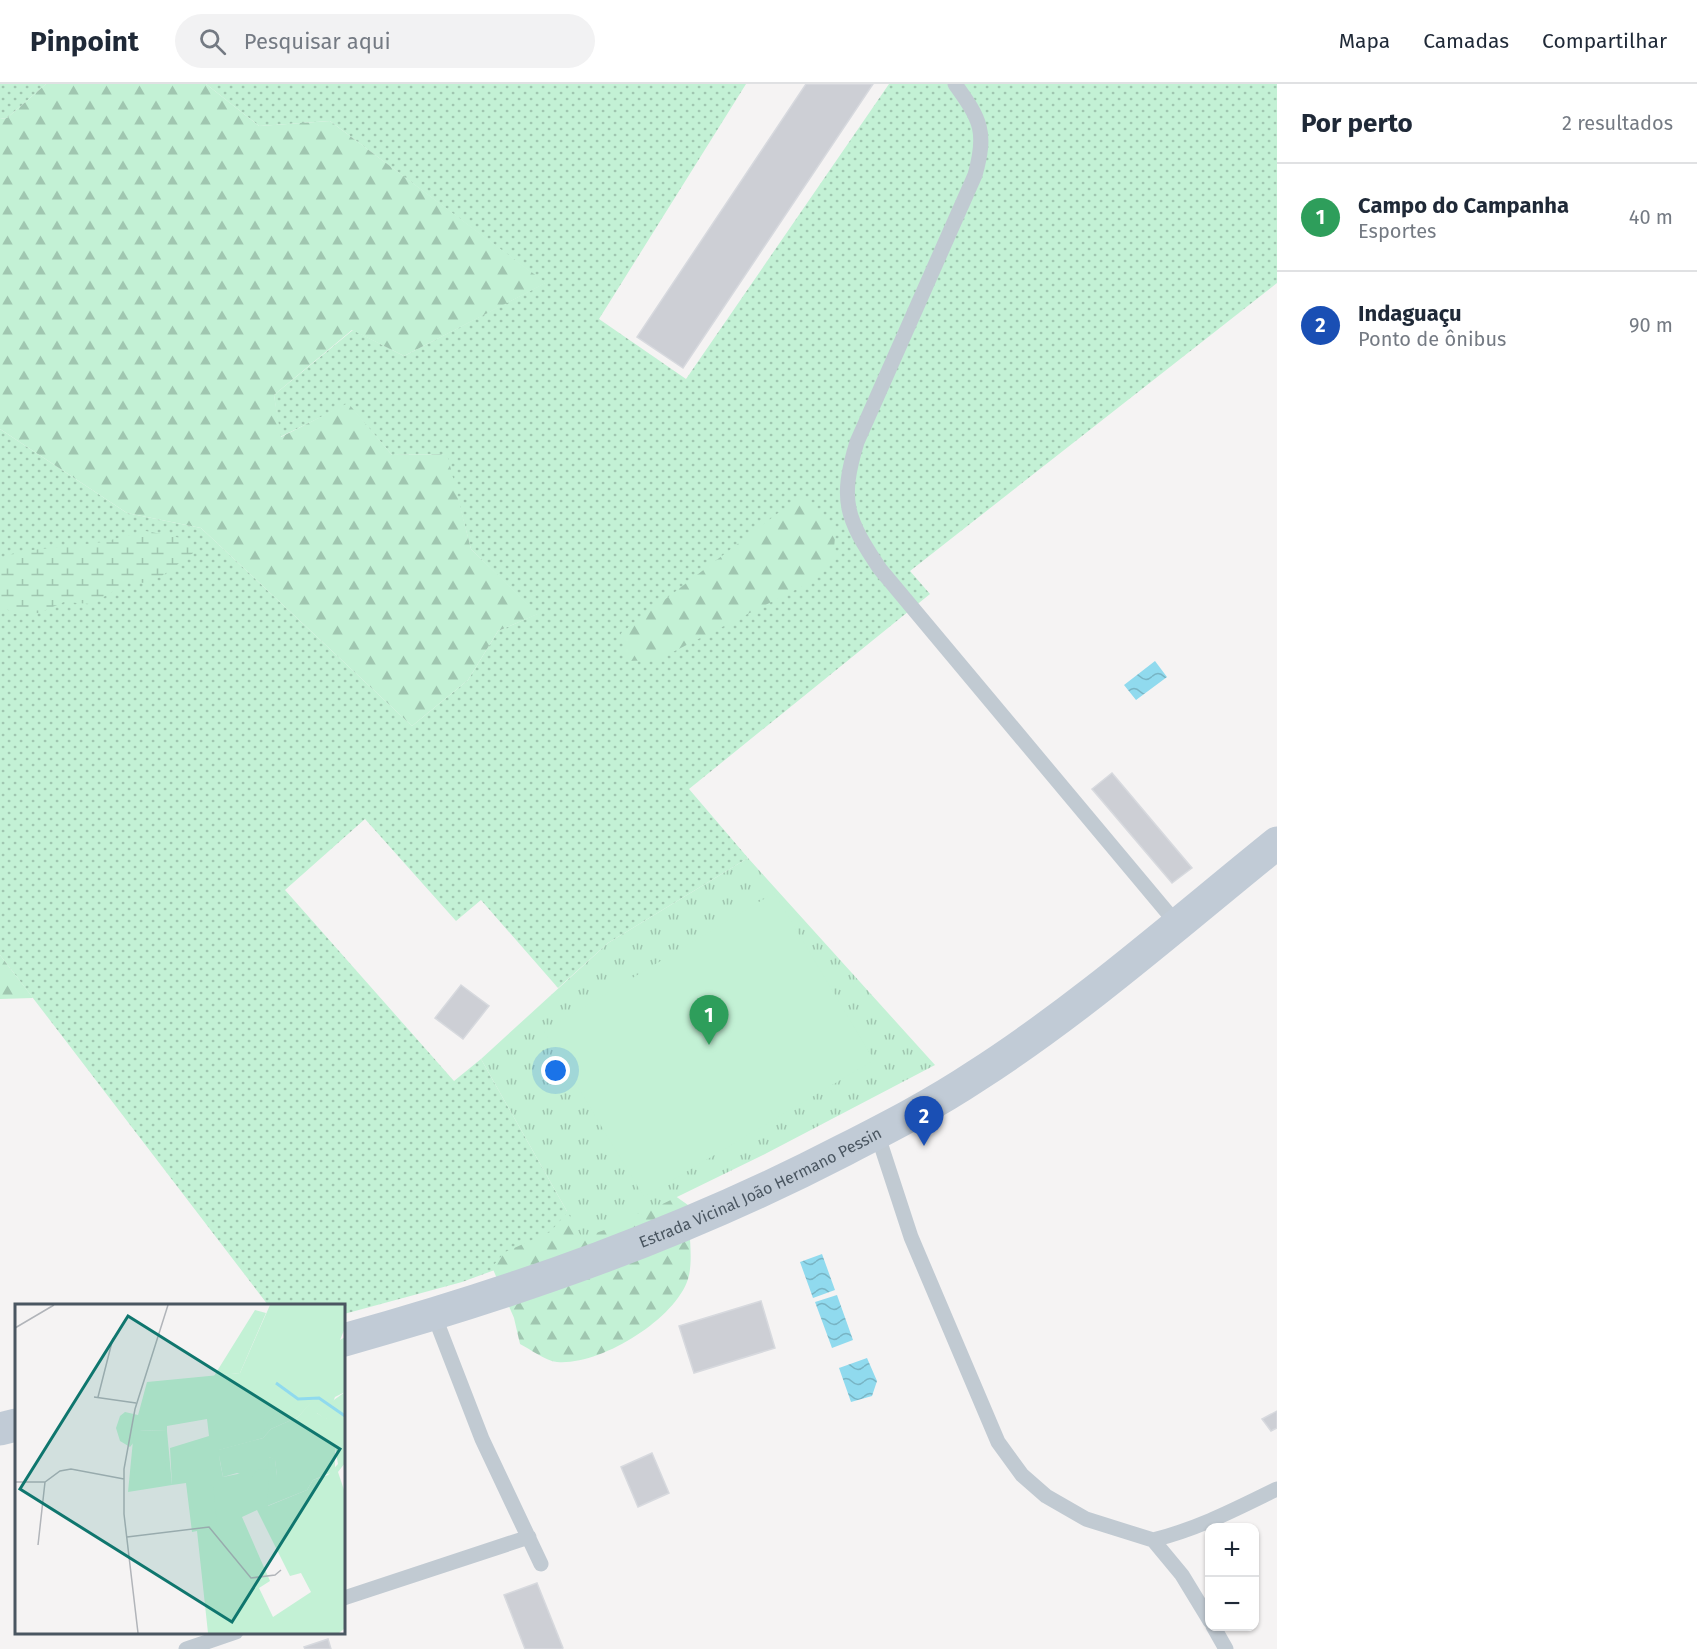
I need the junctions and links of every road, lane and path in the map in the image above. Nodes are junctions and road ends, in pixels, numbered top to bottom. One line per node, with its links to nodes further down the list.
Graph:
1 (955, 84): 3 (lane)
2 (1277, 843): 3 (main road, Estrada Vicinal João Hermano Pessin)
3 (1177, 924): 4 (main road, Estrada Vicinal João Hermano Pessin)
4 (876, 1133): 5 (main road, Estrada Vicinal João Hermano Pessin); 11 (lane)
5 (434, 1315): 6 (main road, Estrada Vicinal João Hermano Pessin); 10 (lane)
6 (345, 1340)
7 (15, 1425): 8 (main road)
8 (0, 1429)
9 (1277, 1489): 11 (lane)
10 (529, 1537): 12 (lane); 13 (lane)
11 (1153, 1540): 14 (lane)
12 (541, 1564)
13 (345, 1598)
14 (1205, 1614)
15 (1216, 1631): 18 (lane)
16 (230, 1634): 17 (lane)
17 (186, 1649)
18 (1226, 1649)

